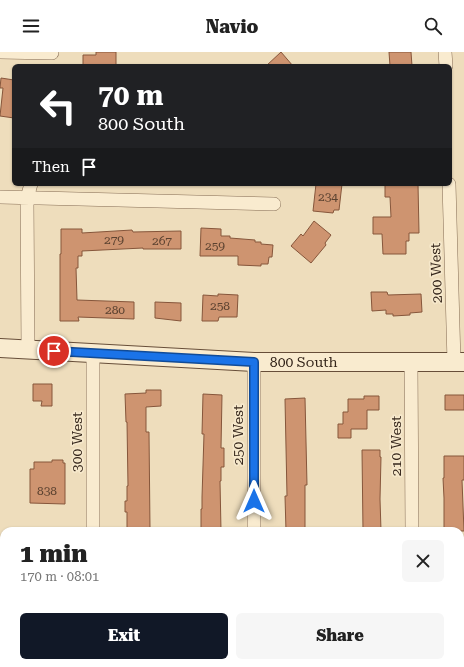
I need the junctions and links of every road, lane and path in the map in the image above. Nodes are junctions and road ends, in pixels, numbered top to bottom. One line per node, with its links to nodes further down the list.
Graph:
1 (0, 52): 3 (street)
2 (445, 52): 4 (street)
3 (52, 57)
4 (446, 64)
5 (31, 186): 8 (street)
6 (449, 186): 15 (street, 200 West)
7 (0, 197): 8 (street)
8 (27, 198): 9 (street); 11 (street)
9 (274, 204)
10 (0, 348): 11 (main road, 800 South)
11 (28, 349): 12 (main road, 800 South)
12 (93, 353): 13 (main road, 800 South); 16 (street, 300 West)
13 (254, 362): 14 (main road, 800 South); 17 (street, 250 West)
14 (411, 362): 15 (main road, 800 South); 18 (street, 210 West)
15 (459, 362)
16 (93, 527)
17 (254, 527)
18 (412, 527)

